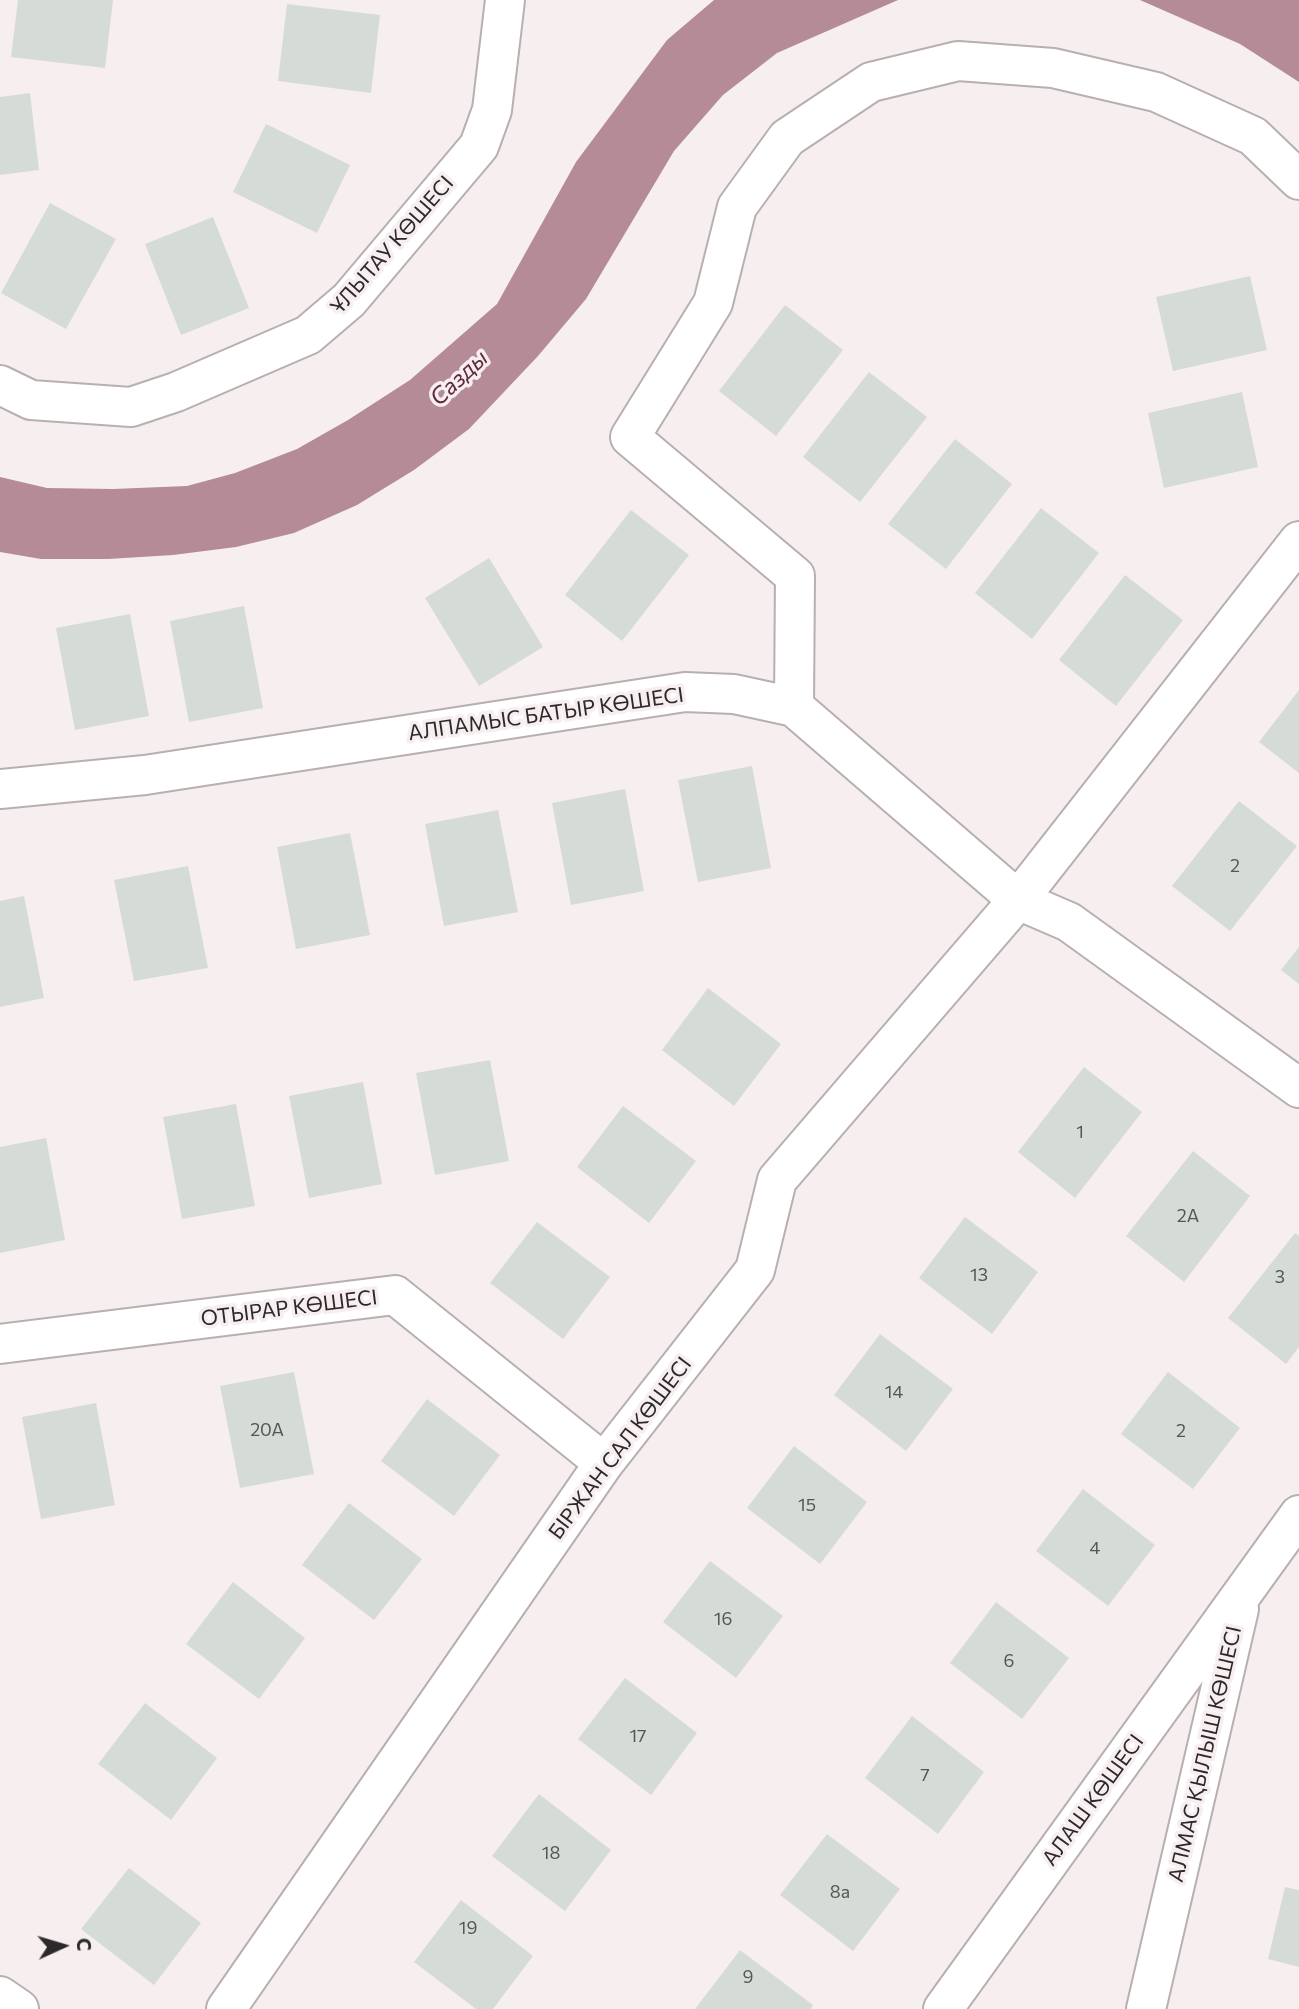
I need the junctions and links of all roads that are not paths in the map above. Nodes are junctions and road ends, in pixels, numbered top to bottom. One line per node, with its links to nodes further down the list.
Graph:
1 (505, 0): 3 (street, ҰЛЫТАУ КӨШЕСІ)
2 (1299, 180): 5 (street)
3 (0, 385)
4 (1299, 541): 7 (street, БІРЖАН САЛ КӨШЕСІ)
5 (794, 707): 6 (street, АЛПАМЫС БАТЫР КӨШЕСІ); 7 (street, АЛПАМЫС БАТЫР КӨШЕСІ)
6 (0, 789)
7 (1018, 900): 8 (street, АЛПАМЫС БАТЫР КӨШЕСІ); 10 (street, БІРЖАН САЛ КӨШЕСІ)
8 (1299, 1088)
9 (0, 1344): 10 (street, ОТЫРАР КӨШЕСІ)
10 (604, 1463): 15 (street, БІРЖАН САЛ КӨШЕСІ)
11 (1299, 1515): 12 (street, АЛМАС ҚЫЛЫШ КӨШЕСІ)
12 (1244, 1590): 16 (street, АЛАШ КӨШЕСІ); 17 (street, АЛМАС ҚЫЛЫШ КӨШЕСІ)
13 (0, 1996): 14 (street)
14 (19, 2009)
15 (226, 2009)
16 (943, 2009)
17 (1146, 2009)

